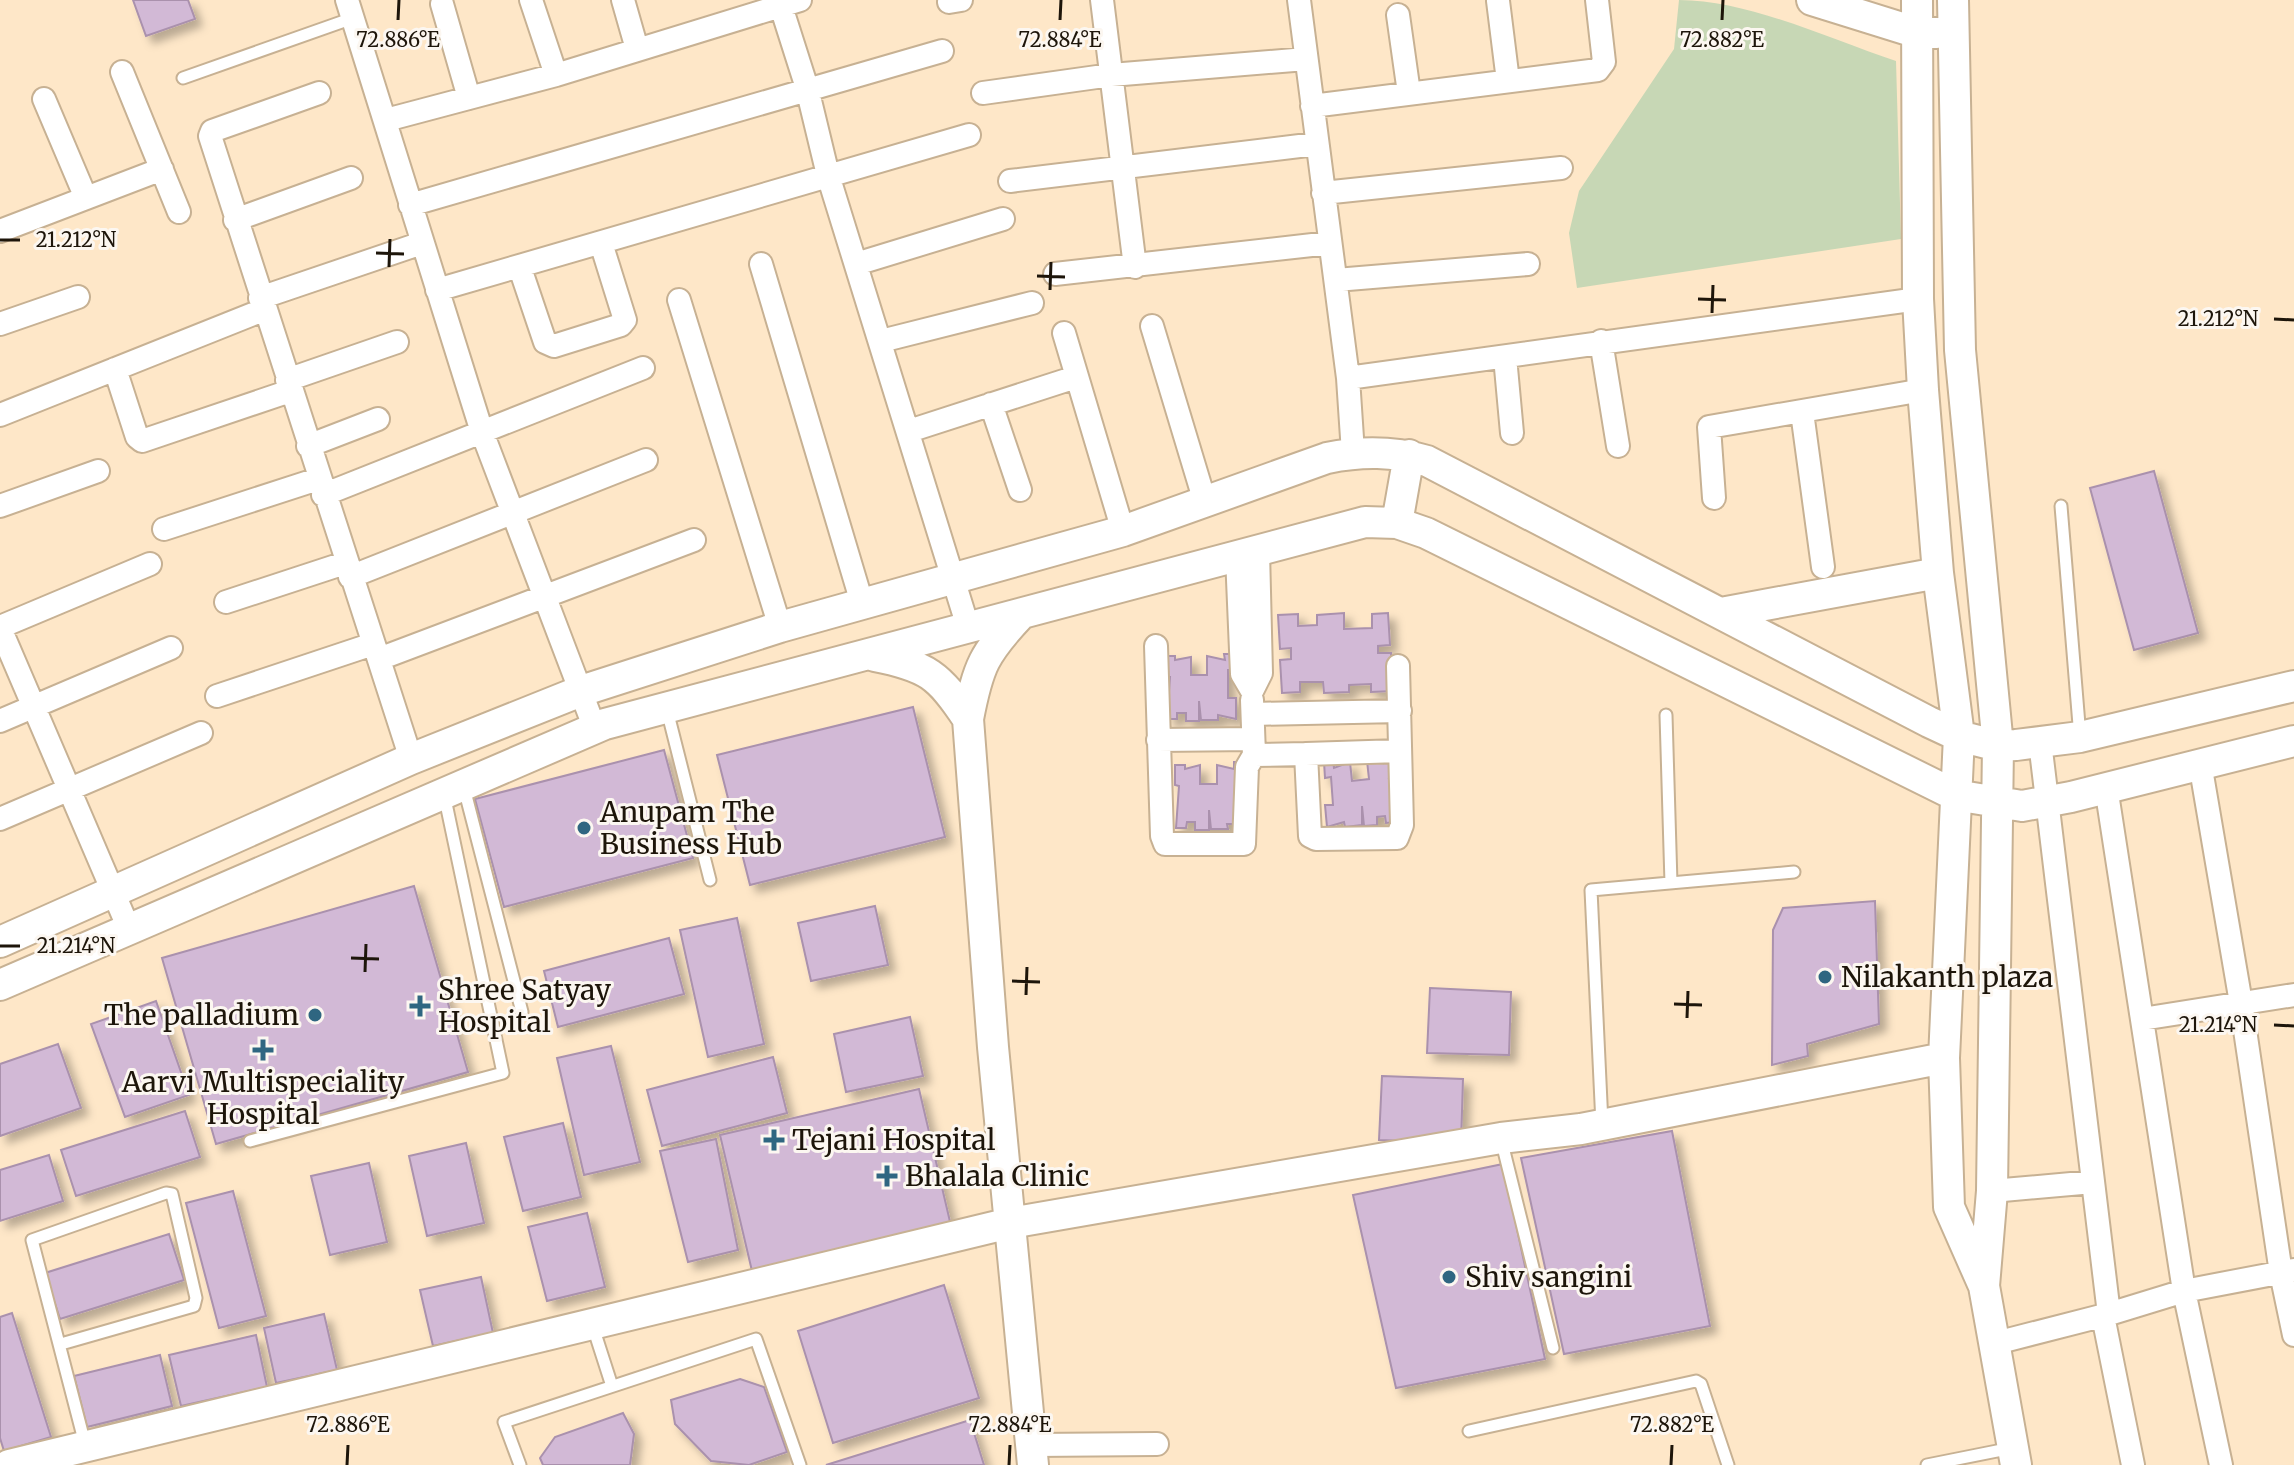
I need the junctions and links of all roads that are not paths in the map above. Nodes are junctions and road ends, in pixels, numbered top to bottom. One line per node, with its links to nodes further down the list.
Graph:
1 (531, 0): 20 (street)
2 (623, 0): 16 (street)
3 (1102, 0): 21 (street)
4 (1299, 0): 18 (street)
5 (1597, 0): 23 (street)
6 (1812, 0): 14 (street)
7 (1917, 0): 14 (street)
8 (1954, 0): 15 (street)
9 (1498, 1): 23 (street)
10 (786, 2): 16 (street); 24 (street)
11 (442, 4): 28 (street)
12 (350, 9): 22 (lane); 31 (street)
13 (1398, 15): 27 (street)
14 (1918, 33): 15 (street); 59 (street)
15 (1953, 33): 136 (street)
16 (637, 49): 20 (street)
17 (942, 51): 24 (street)
18 (1306, 59): 21 (street); 30 (street)
19 (122, 72): 35 (street)
20 (556, 75): 28 (street)
21 (1111, 75): 26 (street); 36 (street)
22 (183, 78)
23 (1508, 81): 27 (street)
24 (807, 88): 37 (street); 42 (street)
25 (319, 93): 45 (street)
26 (983, 93)
27 (1409, 93): 30 (street)
28 (469, 98): 31 (street)
29 (44, 99): 41 (street)
30 (1312, 106): 33 (street)
31 (386, 120): 42 (street)
32 (969, 135): 37 (street)
33 (1316, 144): 36 (street); 40 (street)
34 (1561, 168): 40 (street)
35 (162, 169): 41 (street); 43 (street)
36 (1122, 169): 39 (street); 53 (street)
37 (828, 175): 48 (street); 51 (street)
38 (351, 178): 45 (street)
39 (1010, 181)
40 (1323, 193): 49 (street)
41 (86, 198): 46 (street)
42 (410, 205): 47 (street)
43 (179, 212)
44 (1003, 219): 51 (street)
45 (235, 220): 62 (street)
46 (0, 231)
47 (422, 243): 57 (street); 62 (street)
48 (601, 243): 54 (street); 54 (street)
49 (1330, 243): 53 (street); 56 (street)
50 (761, 264): 108 (street)
51 (856, 264): 66 (street)
52 (1528, 264): 56 (street)
53 (1135, 267): 55 (street)
54 (520, 268): 57 (street)
55 (1055, 274)
56 (1336, 280): 73 (street)
57 (437, 290): 81 (street)
58 (78, 297): 63 (street)
59 (1918, 299): 67 (street); 75 (street)
60 (679, 300): 111 (street)
61 (1032, 303): 66 (street)
62 (262, 304): 71 (street); 74 (street)
63 (0, 324)
64 (1152, 326): 92 (street)
65 (1064, 333): 72 (street)
66 (881, 341): 80 (street)
67 (1601, 341): 69 (street); 84 (street)
68 (397, 342): 74 (street)
69 (1505, 357): 73 (street); 82 (street)
70 (643, 368): 81 (street)
71 (115, 369): 74 (street); 78 (street)
72 (1076, 377): 76 (street); 98 (street)
73 (1348, 378): 85 (street)
74 (289, 385): 83 (street)
75 (1923, 390): 77 (street); 104 (street)
76 (991, 404): 80 (street); 90 (street)
77 (1802, 412): 91 (street); 102 (street)
78 (0, 415)
79 (378, 419): 83 (street)
80 (909, 431): 105 (street)
81 (482, 432): 89 (street); 95 (street)
82 (1512, 433)
83 (308, 446): 89 (street)
84 (1618, 446)
85 (1353, 453): 86 (street); 92 (street)
86 (1409, 455): 96 (street); 110 (street)
87 (646, 460): 95 (street)
88 (98, 471): 93 (street)
89 (321, 487): 97 (street); 103 (street)
90 (1020, 490)
91 (1714, 498)
92 (1205, 502): 98 (street)
93 (0, 506)
94 (2061, 506): 132 (lane)
95 (514, 516): 103 (street); 106 (street)
96 (1397, 523): 100 (street); 145 (street)
97 (164, 529)
98 (1123, 531): 105 (street)
99 (694, 540): 106 (street)
100 (1248, 554): 109 (street); 125 (street)
101 (150, 564): 113 (street)
102 (1823, 567)
103 (348, 570): 107 (street); 116 (street)
104 (1938, 573): 110 (street); 131 (street)
105 (955, 579): 108 (street); 112 (street)
106 (544, 597): 116 (street); 120 (street)
107 (226, 602)
108 (862, 603): 111 (street)
109 (1022, 613): 112 (street); 127 (street)
110 (1721, 613): 131 (street)
111 (780, 627): 120 (street)
112 (968, 627): 117 (street)
113 (0, 628): 122 (street)
114 (1156, 646): 133 (street)
115 (171, 648): 122 (street)
116 (376, 652): 121 (street); 140 (street)
117 (866, 655): 123 (street); 127 (street)
118 (1398, 666): 124 (street)
119 (2294, 686): 132 (street)
120 (581, 691): 129 (street); 140 (street)
121 (217, 696)
122 (34, 706): 128 (street); 143 (street)
123 (667, 707): 129 (street); 150 (lane)
124 (1400, 711): 125 (street); 138 (street)
125 (1253, 714): 137 (street)
126 (1666, 715): 151 (lane)
127 (968, 719): 166 (street)
128 (0, 721)
129 (595, 729): 144 (street)
130 (201, 733): 143 (street)
131 (1959, 736): 136 (street); 145 (street)
132 (2080, 737): 134 (street)
133 (1158, 740): 137 (street); 137 (street)
134 (2040, 742): 136 (street); 146 (street)
135 (2294, 742): 141 (street)
136 (1998, 746): 147 (street)
137 (1254, 747): 139 (street)
138 (1400, 751): 139 (street); 139 (street)
139 (1306, 754)
140 (411, 759): 152 (street)
141 (2200, 763): 142 (street); 157 (street)
142 (2106, 787): 146 (street); 159 (street)
143 (69, 788): 148 (street); 152 (street)
144 (454, 789): 153 (street); 158 (lane); 163 (lane)
145 (1955, 795): 147 (street); 160 (street)
146 (2046, 802): 147 (street); 164 (street)
147 (1996, 803): 165 (street)
148 (0, 819)
149 (1794, 872): 151 (lane)
150 (710, 880)
151 (1671, 883): 161 (lane)
152 (114, 893): 153 (street); 154 (street)
153 (129, 929): 155 (street)
154 (0, 942)
155 (0, 985)
156 (2294, 995): 157 (street)
157 (2241, 1003): 159 (street); 167 (street)
158 (522, 1012)
159 (2142, 1019): 169 (street)
160 (1944, 1058): 161 (street); 168 (street)
161 (1602, 1124): 162 (street)
162 (1501, 1138): 166 (street); 175 (lane)
163 (250, 1141)
164 (2093, 1182): 165 (street); 170 (street)
165 (1992, 1191): 168 (street)
166 (1010, 1223): 171 (street); 180 (street)
167 (2287, 1272): 169 (street); 172 (street)
168 (1984, 1286): 174 (street)
169 (2184, 1291): 170 (street); 188 (street)
170 (2106, 1315): 174 (street); 187 (street)
171 (591, 1323): 176 (lane); 178 (street)
172 (2294, 1335)
173 (61, 1344): 173 (lane); 178 (lane)
174 (1992, 1344): 181 (street)
175 (1553, 1348)
176 (611, 1383): 183 (lane); 184 (lane)
177 (1469, 1431): 185 (lane)
178 (85, 1444): 182 (street)
179 (1157, 1444): 180 (street)
180 (1033, 1455)
181 (2014, 1456): 186 (lane)
182 (9, 1465)
183 (520, 1465)
184 (800, 1465)
185 (1728, 1465)
186 (1927, 1465)
187 (2133, 1465)
188 (2221, 1465)

